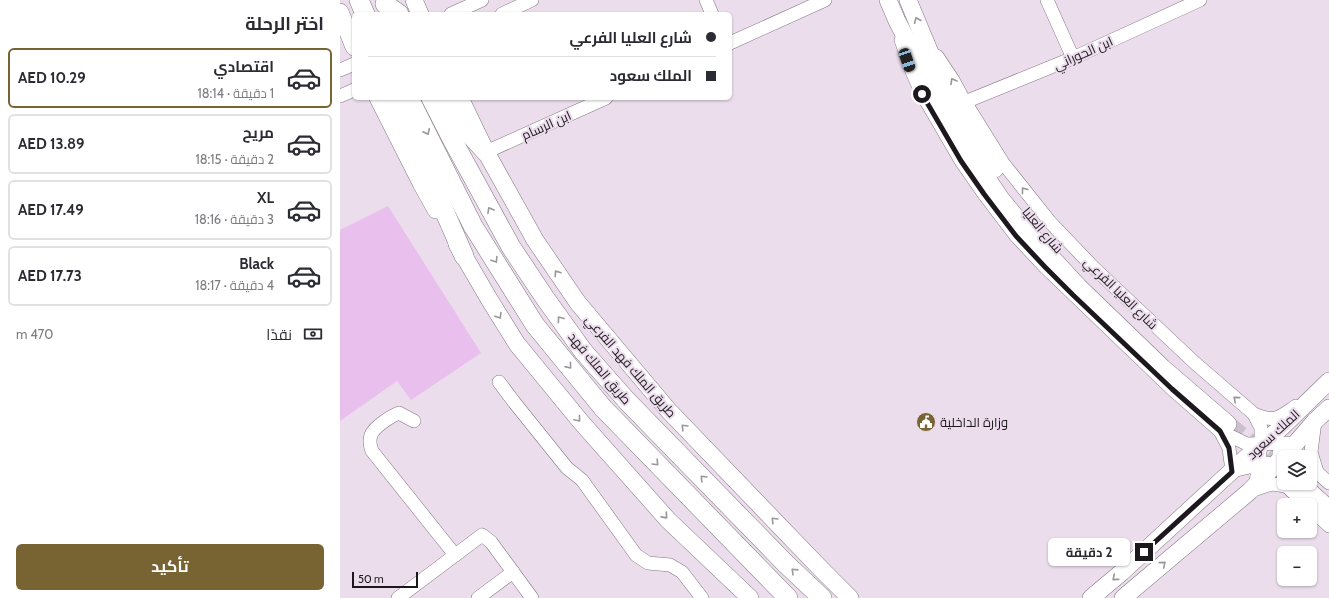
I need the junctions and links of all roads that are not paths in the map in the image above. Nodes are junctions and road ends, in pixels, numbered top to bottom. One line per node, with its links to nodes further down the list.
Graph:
1 (359, 0): 12 (highway)
2 (414, 0): 13 (main road)
3 (482, 0): 14 (street)
4 (532, 0): 15 (street)
5 (706, 0): 16 (street)
6 (825, 0): 18 (street)
7 (888, 0): 41 (main road, شارع العليا)
8 (908, 0): 17 (main road, شارع العليا, one-way to 8)
9 (1047, 0): 20 (street)
10 (1200, 0): 20 (street, ابن الحوراني)
11 (340, 12): 19 (main road)
12 (364, 12)
13 (419, 12)
14 (455, 12)
15 (506, 12)
16 (711, 12)
17 (924, 38): 32 (street, شارع العليا الفرعي, one-way to 17); 41 (main road, شارع العليا)
18 (732, 41)
19 (352, 42)
20 (1073, 58): 32 (street, ابن الحوراني)
21 (352, 65): 22 (street)
22 (340, 70)
23 (352, 91): 24 (street)
24 (340, 96)
25 (379, 100): 34 (main road)
26 (396, 100): 34 (highway)
27 (410, 100): 70 (highway, طريق الملك فهد, one-way to 70)
28 (432, 100): 71 (highway, طريق الملك فهد, one-way to 28)
29 (448, 100): 33 (highway)
30 (461, 100): 33 (main road, طريق الملك فهد الفرعي)
31 (602, 100): 33 (street, ابن الرسام)
32 (965, 102): 38 (street, شارع العليا الفرعي, one-way to 32)
33 (486, 152): 63 (main road, طريق الملك فهد الفرعي, one-way to 33)
34 (464, 256): 69 (main road, one-way to 69)
35 (499, 382): 68 (street)
36 (1324, 386): 38 (street, شارع العليا الفرعي); 42 (main road, الملك سعود)
37 (1329, 408): 40 (main road, الملك سعود)
38 (1254, 414): 43 (street, شارع العليا الفرعي)
39 (414, 421): 62 (street)
40 (1315, 421): 46 (main road, الملك سعود); 47 (street)
41 (1228, 424): 43 (street); 51 (street)
42 (1278, 437): 43 (main road, الملك سعود); 44 (street); 45 (street)
43 (1261, 444): 49 (street, شارع العليا الفرعي); 51 (main road, الملك سعود)
44 (1280, 450)
45 (1295, 450)
46 (1299, 450)
47 (1310, 450)
48 (1277, 461): 49 (street)
49 (1258, 465): 51 (street); 55 (street, شارع العليا الفرعي)
50 (1277, 465): 55 (main road, الملك سعود)
51 (1232, 472): 74 (main road, الملك سعود, one-way to 74)
52 (1277, 483): 55 (street)
53 (1317, 483): 54 (street)
54 (1329, 483)
55 (1253, 487): 75 (main road, الملك سعود, one-way to 55)
56 (1317, 489): 58 (main road)
57 (1315, 490): 59 (main road)
58 (1329, 499)
59 (1329, 509)
60 (1317, 515): 61 (street)
61 (1329, 526)
62 (456, 555): 64 (street); 65 (street)
63 (821, 569): 72 (main road); 73 (main road, طريق الملك فهد الفرعي)
64 (513, 572): 66 (street); 67 (street)
65 (398, 598)
66 (478, 598)
67 (532, 598)
68 (702, 598)
69 (750, 598)
70 (788, 598)
71 (822, 598)
72 (845, 598)
73 (850, 598)
74 (1091, 598)
75 (1123, 598)

